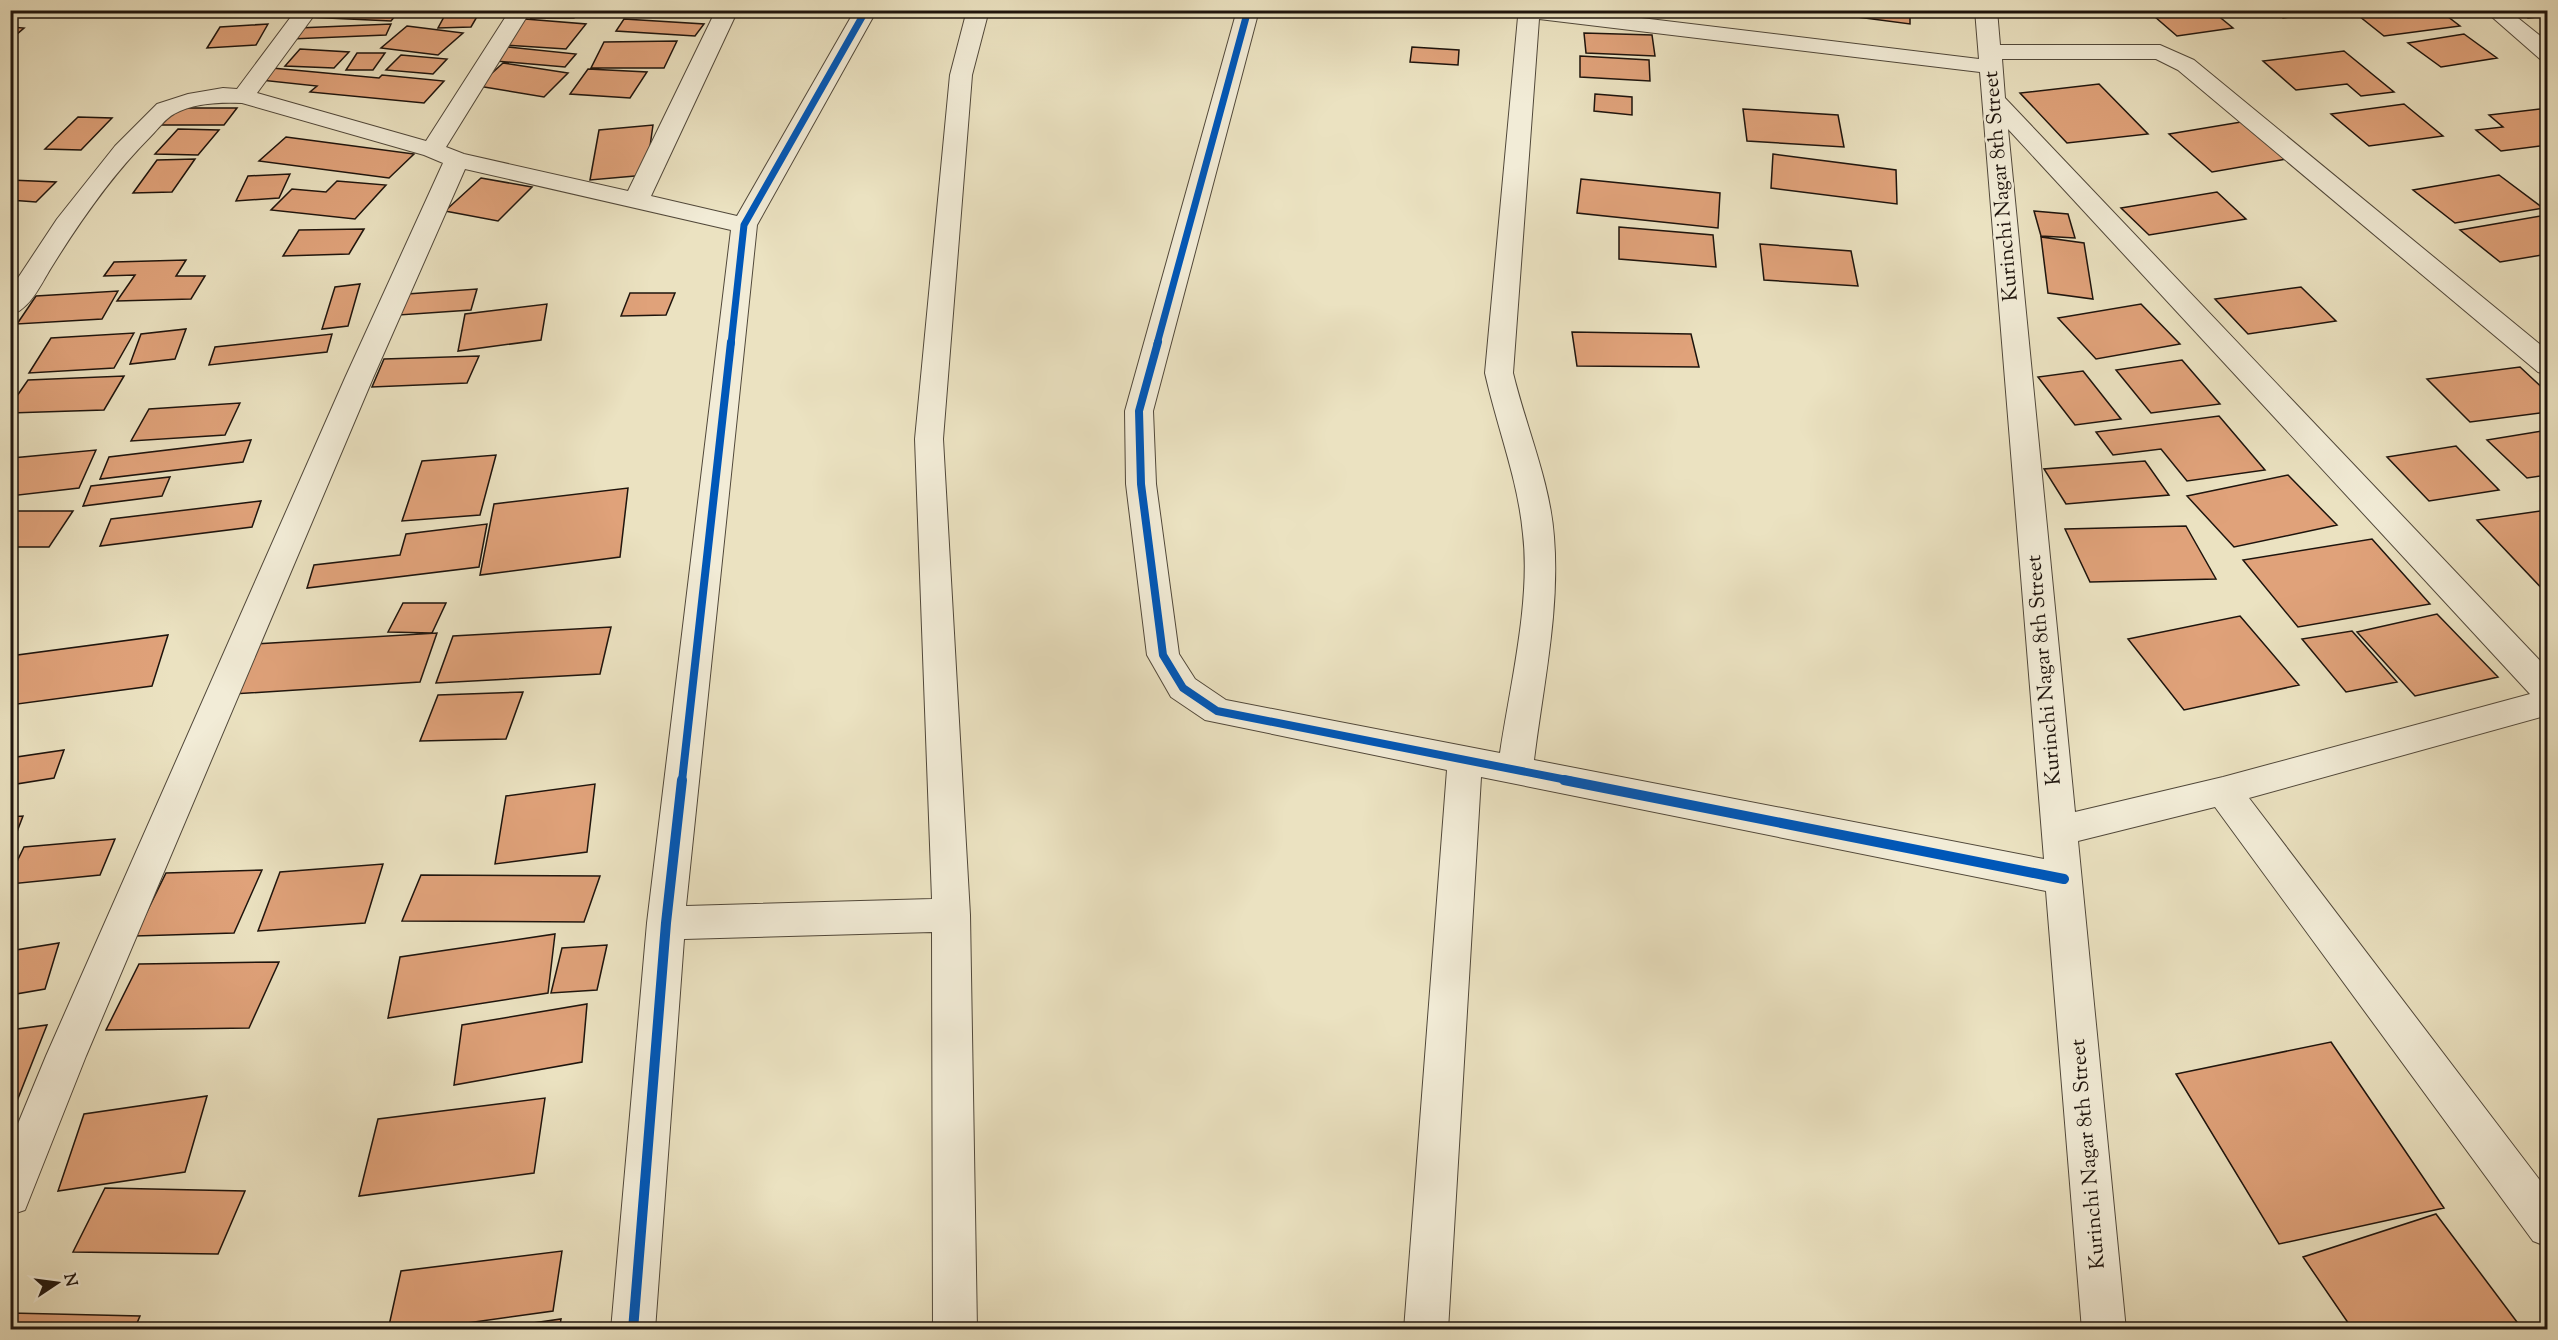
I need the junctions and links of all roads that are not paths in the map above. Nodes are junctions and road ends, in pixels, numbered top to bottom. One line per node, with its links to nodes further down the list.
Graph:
1 (308, 10): 12 (street)
2 (521, 10): 14 (street)
3 (727, 10): 15 (street)
4 (866, 10): 16 (street)
5 (978, 10): 26 (street)
6 (1248, 10): 21 (street)
7 (1986, 10): 11 (street, Kurinchi Nagar 8th Street)
8 (2494, 10): 10 (street)
9 (1525, 11): 11 (street); 22 (street)
10 (2547, 54)
11 (1991, 59): 13 (street, Kurinchi Nagar 8th Street); 18 (street)
12 (243, 96): 14 (street); 17 (street)
13 (1995, 101): 19 (street); 24 (street, Kurinchi Nagar 8th Street)
14 (444, 155): 15 (street); 28 (street)
15 (636, 201): 16 (street)
16 (744, 225): 27 (street)
17 (15, 297)
18 (2547, 366)
19 (2547, 691)
20 (2547, 702): 23 (street)
21 (1465, 762): 22 (street); 32 (street)
22 (1515, 770): 25 (street)
23 (2223, 791): 24 (street); 29 (street)
24 (2060, 831): 25 (street, Kurinchi Nagar 8th Street)
25 (2064, 879): 33 (street, Kurinchi Nagar 8th Street)
26 (951, 915): 27 (street); 31 (street)
27 (666, 923): 30 (street)
28 (10, 1195)
29 (2547, 1226)
30 (633, 1329)
31 (955, 1329)
32 (1426, 1329)
33 (2104, 1329)

